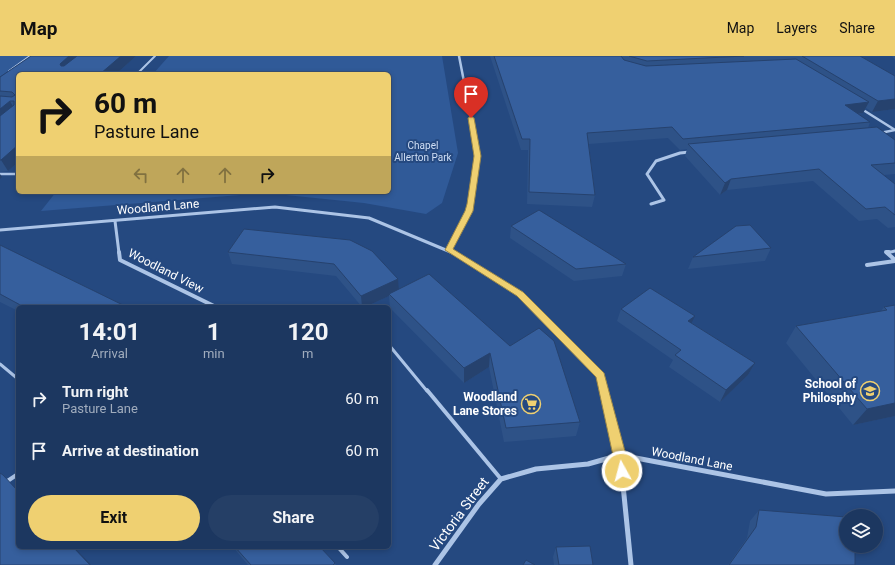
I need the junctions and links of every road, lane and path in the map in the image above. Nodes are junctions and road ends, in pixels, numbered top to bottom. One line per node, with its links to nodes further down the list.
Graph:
1 (30, 56): 5 (lane)
2 (155, 56): 4 (lane)
3 (459, 56): 15 (street)
4 (139, 72)
5 (6, 73)
6 (857, 106): 7 (street)
7 (895, 130): 8 (street)
8 (875, 134)
9 (696, 151): 12 (street)
10 (0, 174): 11 (lane)
11 (16, 174)
12 (651, 204)
13 (115, 221): 14 (street, Woodland Lane); 15 (street, Woodland Lane); 19 (street, Woodland View)
14 (0, 230)
15 (449, 250): 23 (street, Woodland Lane)
16 (895, 251): 17 (street)
17 (895, 260): 18 (street)
18 (866, 265)
19 (212, 305)
20 (391, 347): 25 (lane)
21 (0, 364): 22 (lane)
22 (16, 377)
23 (620, 455): 25 (street, Victoria Street); 27 (street, Woodland Lane); 31 (street)
24 (16, 475): 26 (lane)
25 (501, 479): 30 (street, Victoria Street)
26 (0, 486)
27 (895, 491)
28 (340, 549): 29 (lane)
29 (347, 557)
30 (435, 565)
31 (631, 565)

